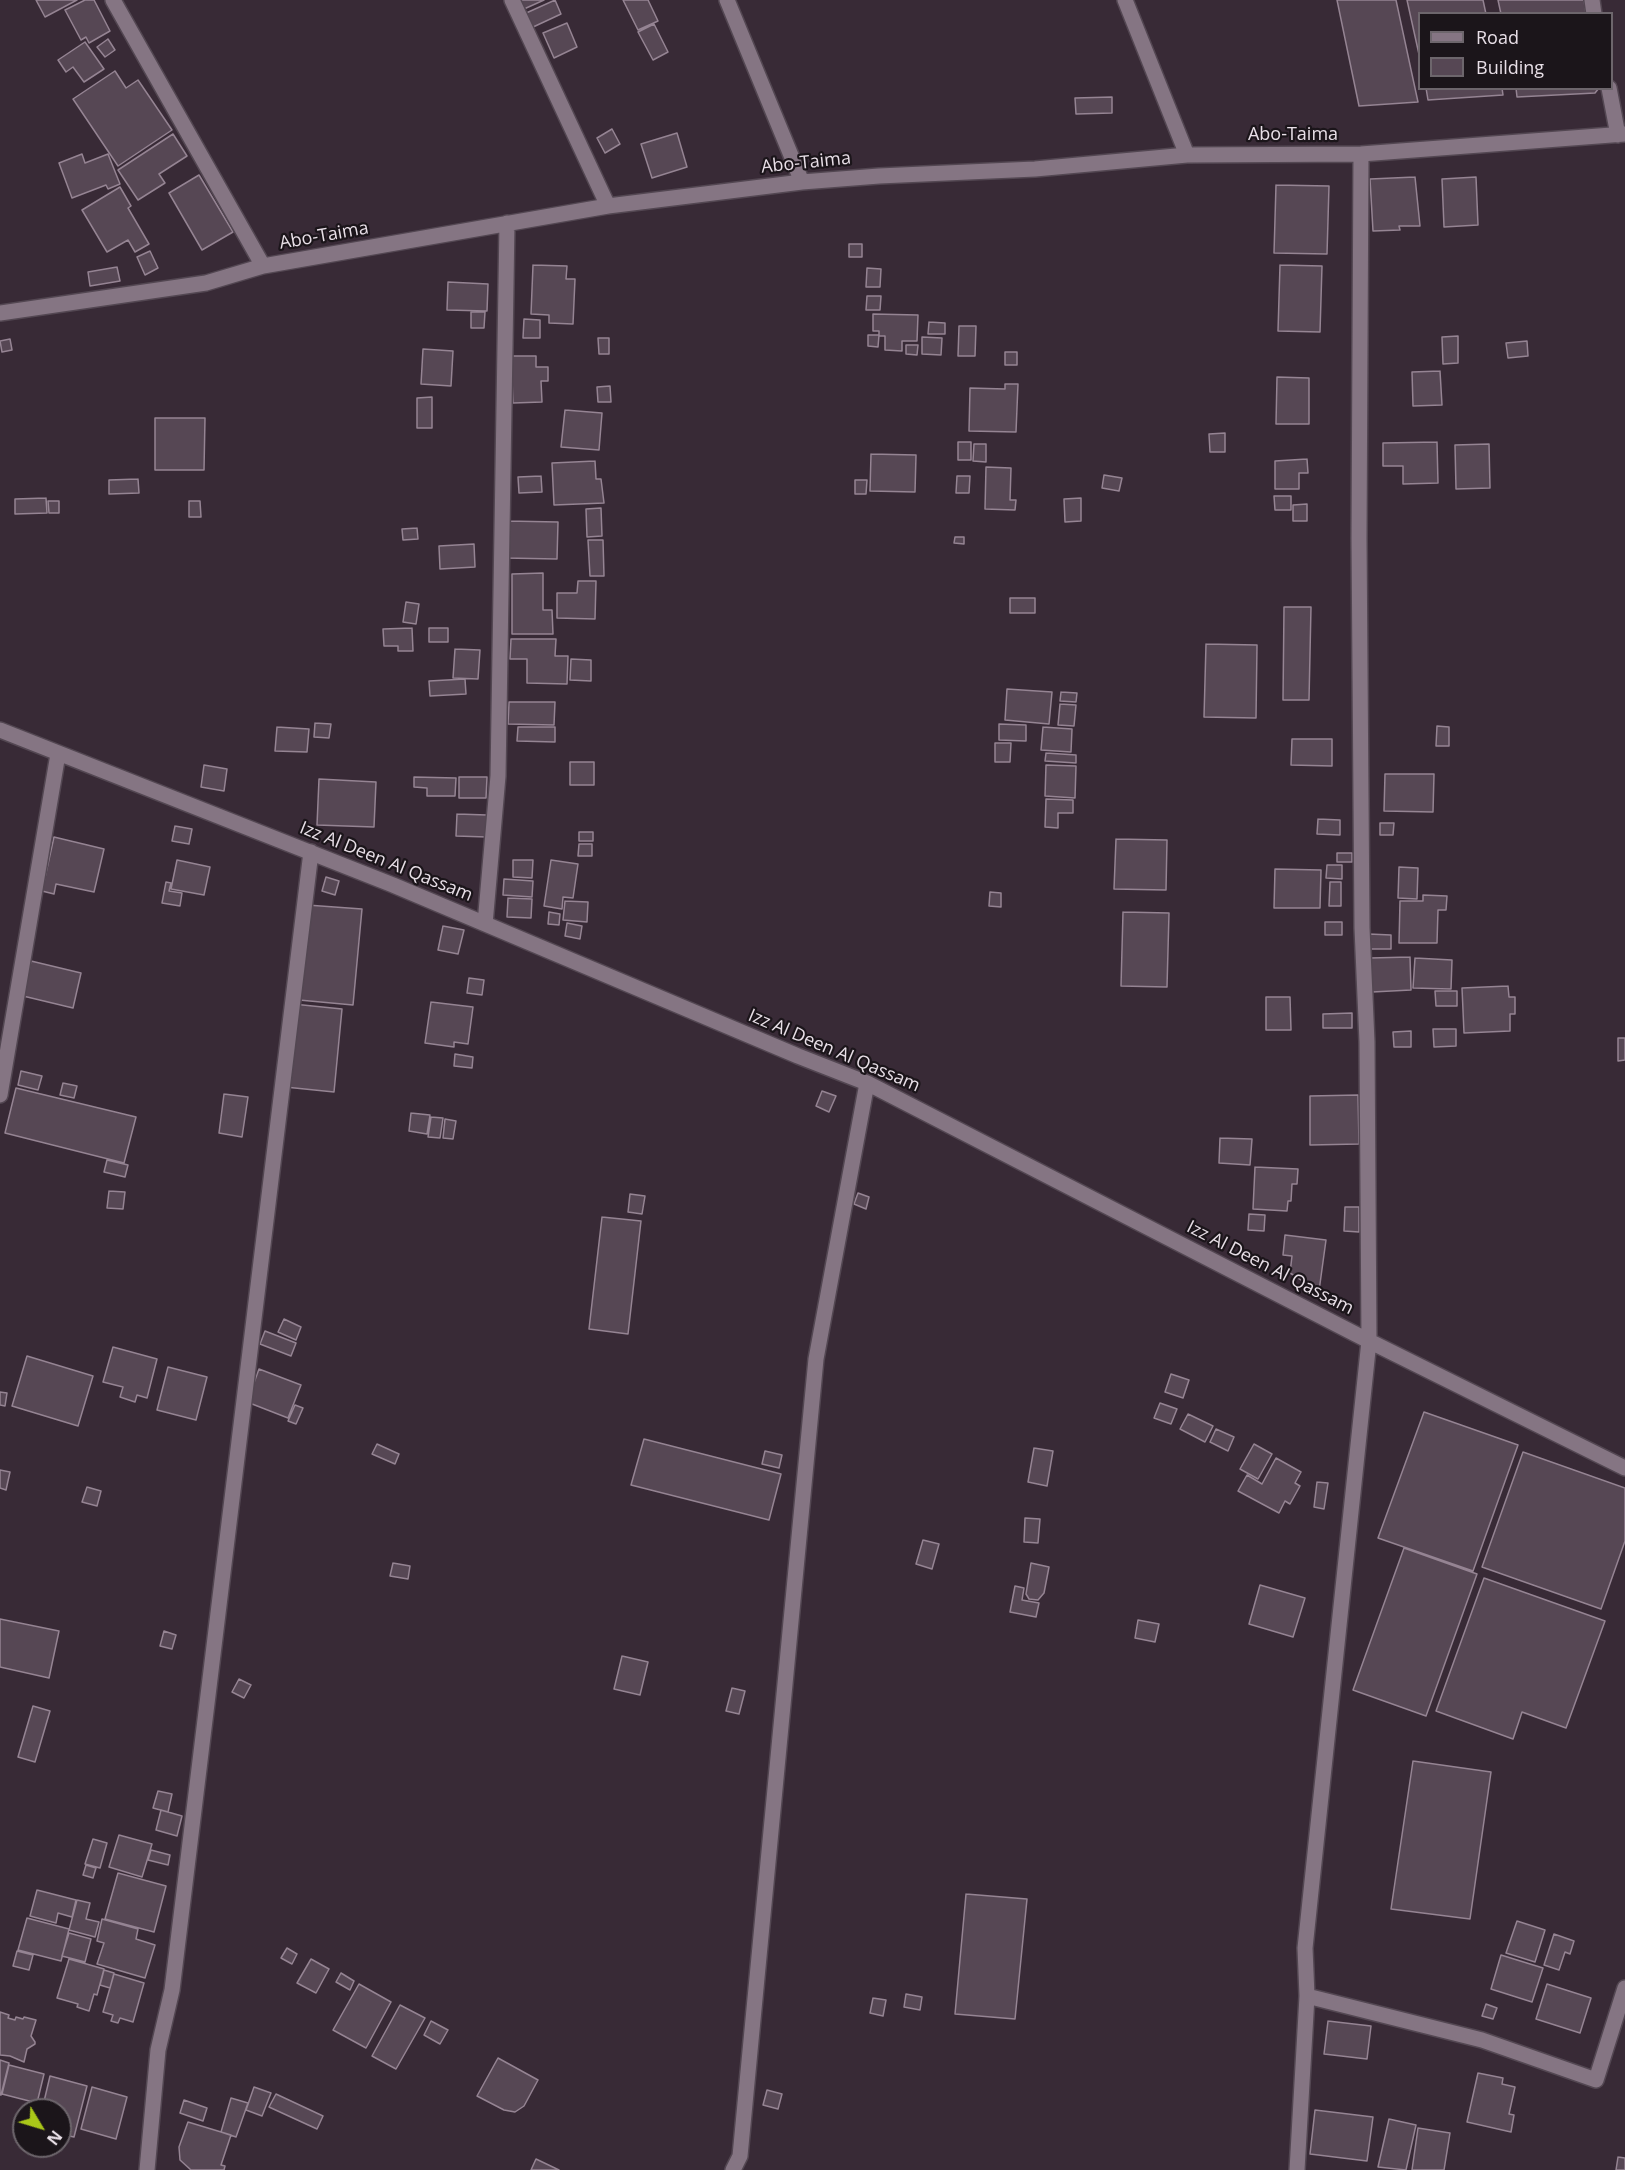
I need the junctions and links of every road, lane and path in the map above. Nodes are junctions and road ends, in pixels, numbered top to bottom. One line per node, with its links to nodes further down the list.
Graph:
1 (113, 0): 12 (street)
2 (512, 0): 10 (street)
3 (727, 0): 9 (street)
4 (1125, 0): 8 (street)
5 (1610, 90): 6 (street)
6 (1622, 135): 7 (street, Abo-Taima)
7 (1361, 154): 8 (street, Abo-Taima); 20 (street)
8 (1187, 155): 9 (street, Abo-Taima)
9 (802, 182): 10 (street, Abo-Taima)
10 (608, 206): 11 (street, Abo-Taima)
11 (507, 223): 12 (street, Abo-Taima); 17 (street)
12 (263, 266): 13 (street, Abo-Taima)
13 (0, 314)
14 (0, 730): 15 (street, Izz Al Deen Al Qassam)
15 (58, 754): 16 (street, Izz Al Deen Al Qassam); 19 (street)
16 (311, 852): 17 (street, Izz Al Deen Al Qassam); 24 (street)
17 (485, 924): 18 (street, Izz Al Deen Al Qassam)
18 (867, 1083): 20 (street, Izz Al Deen Al Qassam); 25 (street)
19 (0, 1095)
20 (1369, 1341): 21 (street, Izz Al Deen Al Qassam); 23 (street)
21 (1625, 1468)
22 (1625, 1988): 23 (street)
23 (1306, 1996): 26 (street)
24 (147, 2170)
25 (733, 2170)
26 (1297, 2170)

